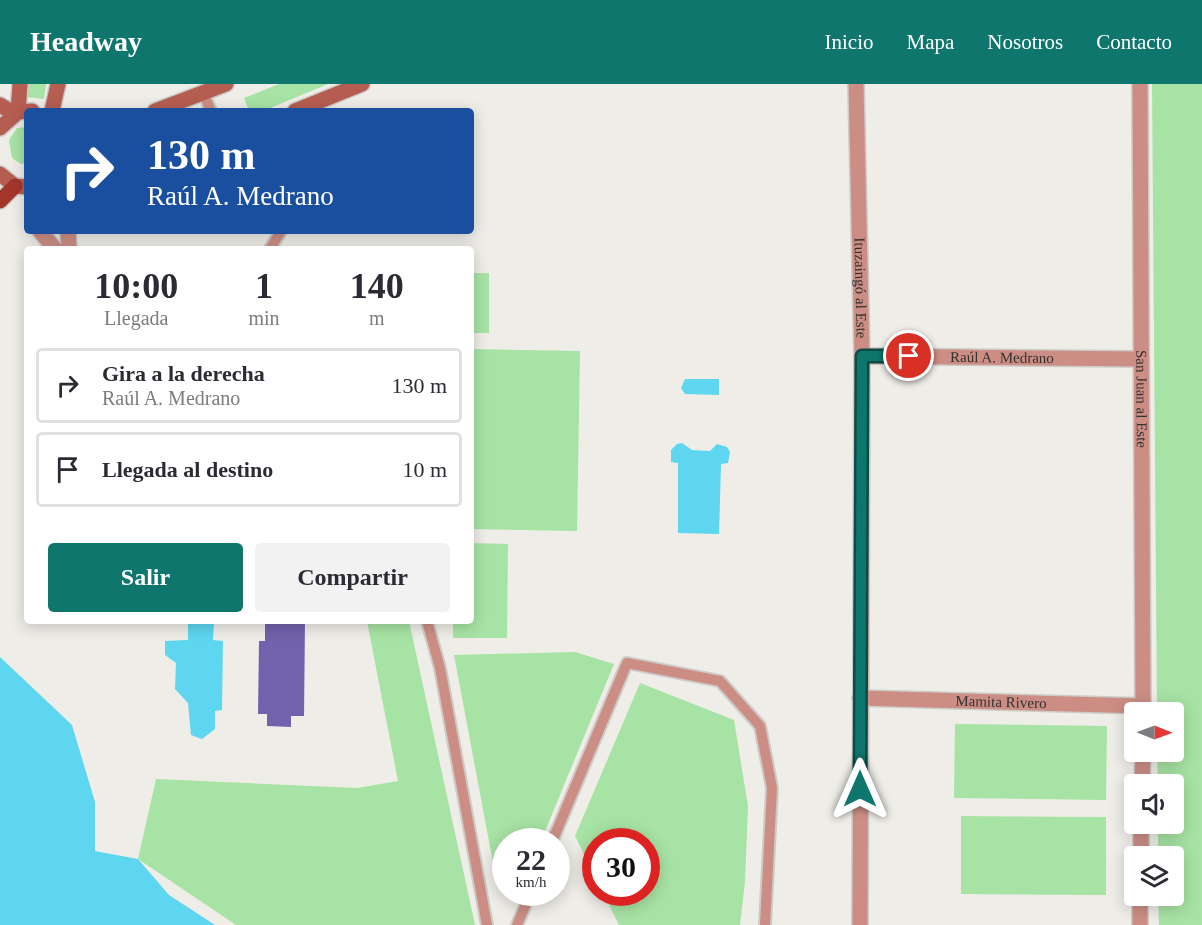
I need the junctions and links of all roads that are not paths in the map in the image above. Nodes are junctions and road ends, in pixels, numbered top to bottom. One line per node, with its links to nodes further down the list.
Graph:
1 (20, 84): 13 (main road)
2 (58, 84): 9 (main road)
3 (226, 84): 7 (main road)
4 (362, 84): 12 (main road)
5 (856, 84): 20 (street, Ituzaingó al Este)
6 (1140, 84): 21 (street, San Juan al Este)
7 (203, 92): 10 (main road); 11 (lane)
8 (0, 105): 13 (main road)
9 (53, 108)
10 (163, 108)
11 (211, 108)
12 (302, 108)
13 (21, 112): 14 (main road)
14 (0, 128)
15 (0, 174): 16 (main road)
16 (24, 188): 17 (main road)
17 (0, 201)
18 (42, 234): 19 (street)
19 (52, 246)
20 (862, 356): 21 (street, Raúl A. Medrano); 23 (street, Ituzaingó al Este)
21 (1141, 359): 24 (street, San Juan al Este)
22 (428, 624): 29 (lane)
23 (860, 698): 25 (street, Mamita Rivero); 32 (street, Ituzaingó al Este)
24 (1143, 702)
25 (1124, 708)
26 (558, 828): 31 (lane)
27 (525, 906): 30 (lane)
28 (1140, 906): 33 (street)
29 (487, 925)
30 (517, 925)
31 (765, 925)
32 (860, 925)
33 (1140, 925)

